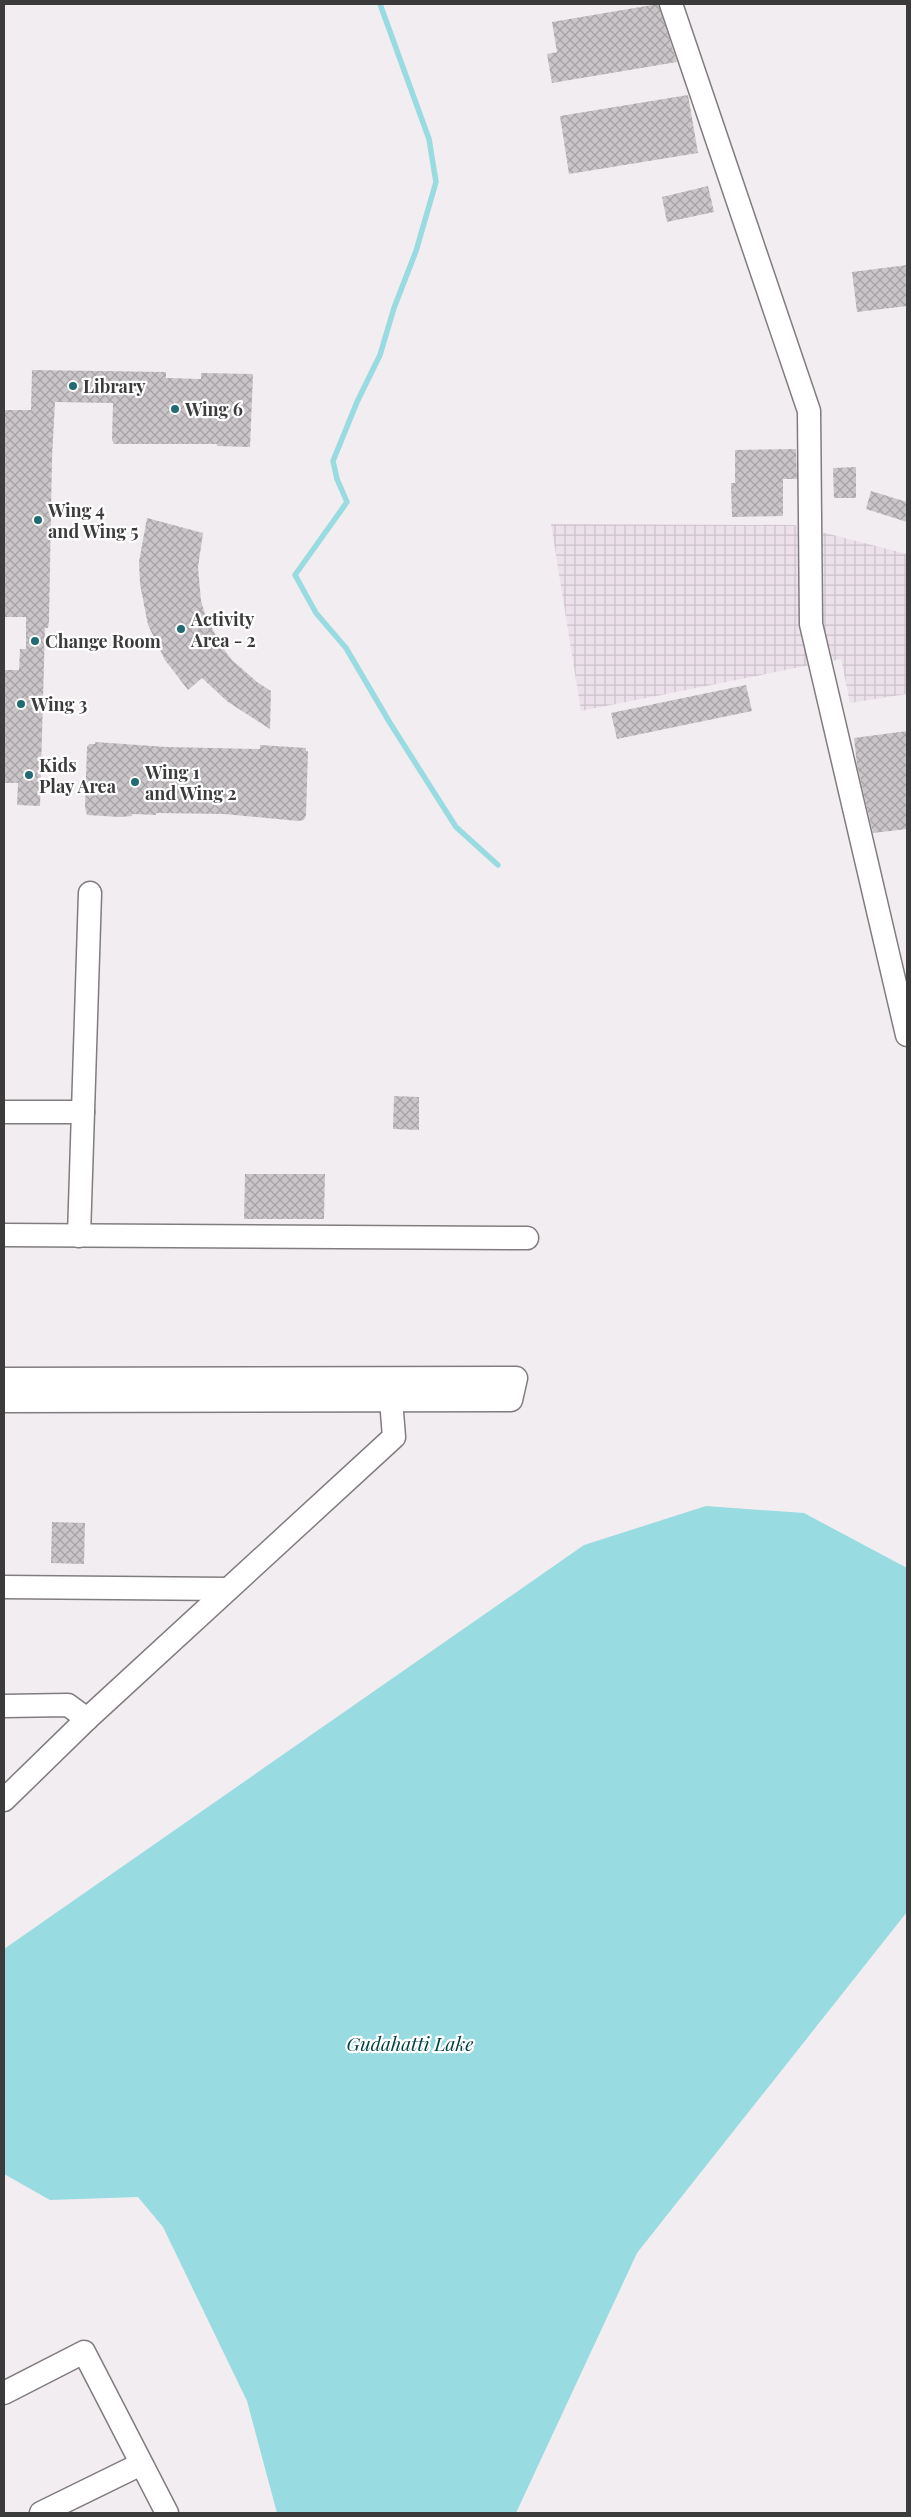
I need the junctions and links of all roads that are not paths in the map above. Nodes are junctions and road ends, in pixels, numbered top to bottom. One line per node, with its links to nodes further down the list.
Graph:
1 (671, 4): 3 (street)
2 (90, 894): 5 (street)
3 (907, 1035)
4 (4, 1112): 5 (street)
5 (83, 1112): 7 (street)
6 (4, 1236): 7 (street)
7 (79, 1236): 8 (street)
8 (527, 1238)
9 (4, 1379): 10 (street)
10 (391, 1400): 11 (street); 13 (street)
11 (4, 1401)
12 (4, 1587): 13 (street)
13 (228, 1589): 15 (street)
14 (4, 1706): 15 (street)
15 (87, 1718): 16 (street)
16 (4, 1800)
17 (4, 2393): 18 (street)
18 (141, 2464): 19 (street); 21 (street)
19 (67, 2508): 20 (street)
20 (41, 2513)
21 (167, 2513)

